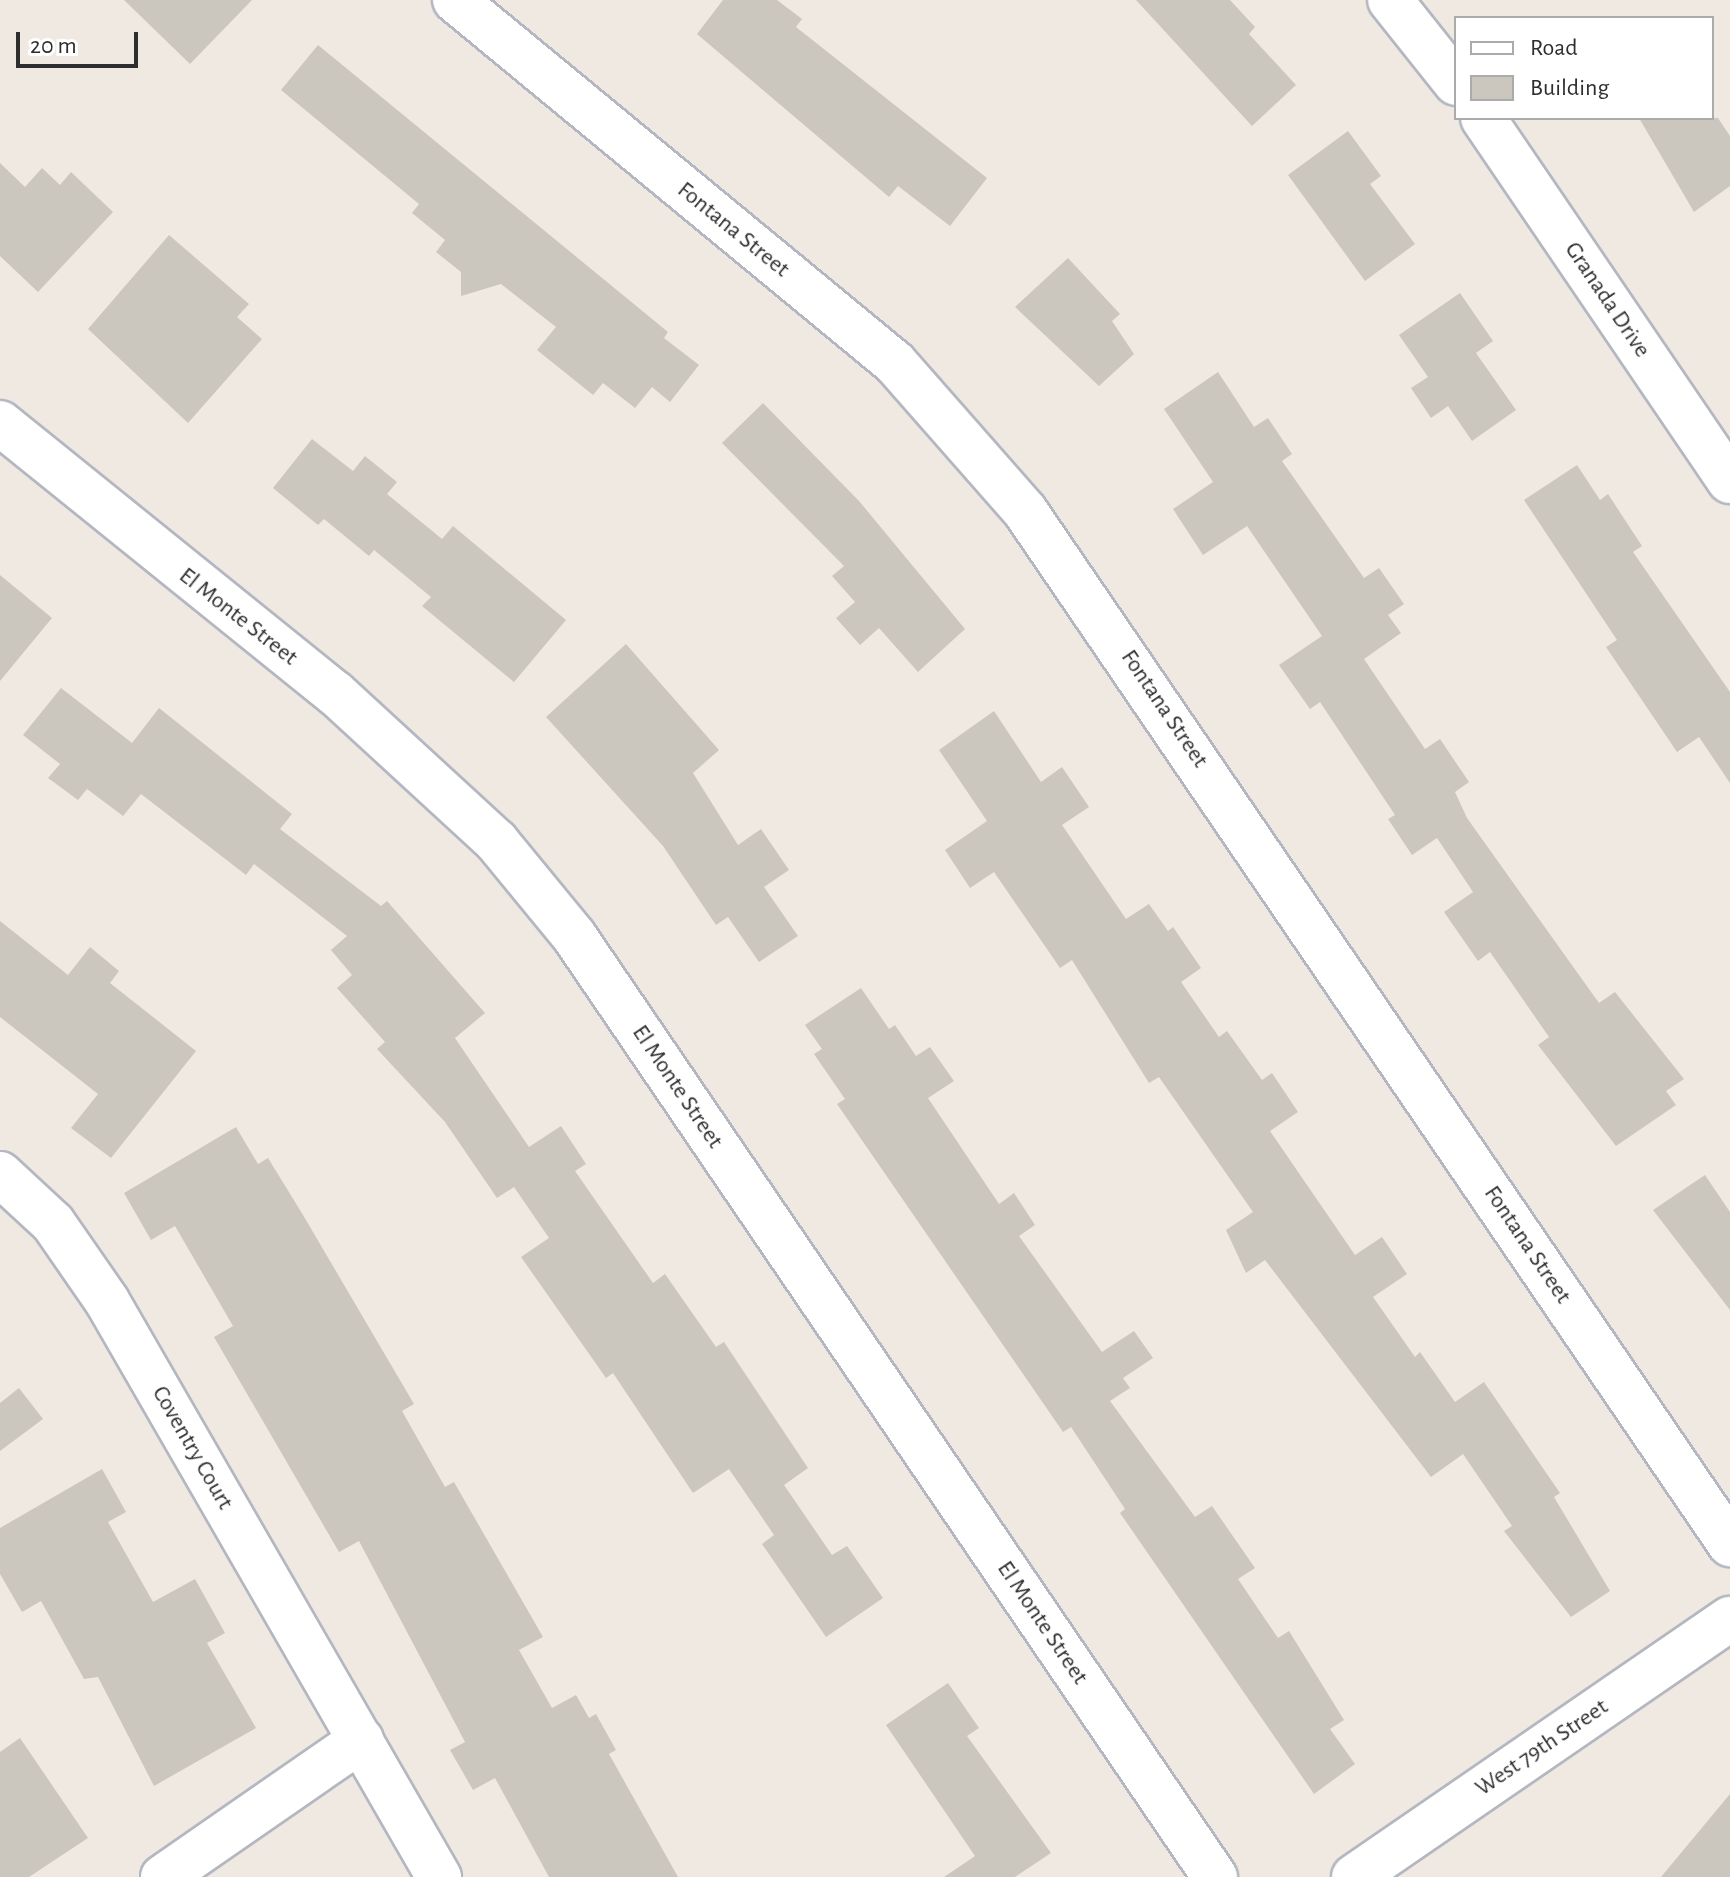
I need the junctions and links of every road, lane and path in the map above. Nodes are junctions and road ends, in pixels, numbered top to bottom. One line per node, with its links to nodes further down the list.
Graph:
1 (455, 0): 8 (street, Fontana Street)
2 (1390, 0): 3 (street)
3 (1454, 80)
4 (1484, 120): 6 (street, Granada Drive)
5 (0, 423): 13 (street, El Monte Street)
6 (1730, 481)
7 (0, 1174): 10 (street, Coventry Court)
8 (1730, 1544)
9 (1730, 1619): 14 (street, West 79th Street)
10 (361, 1740): 11 (street); 12 (street, Coventry Court)
11 (163, 1877)
12 (439, 1877)
13 (1215, 1877)
14 (1354, 1877)

